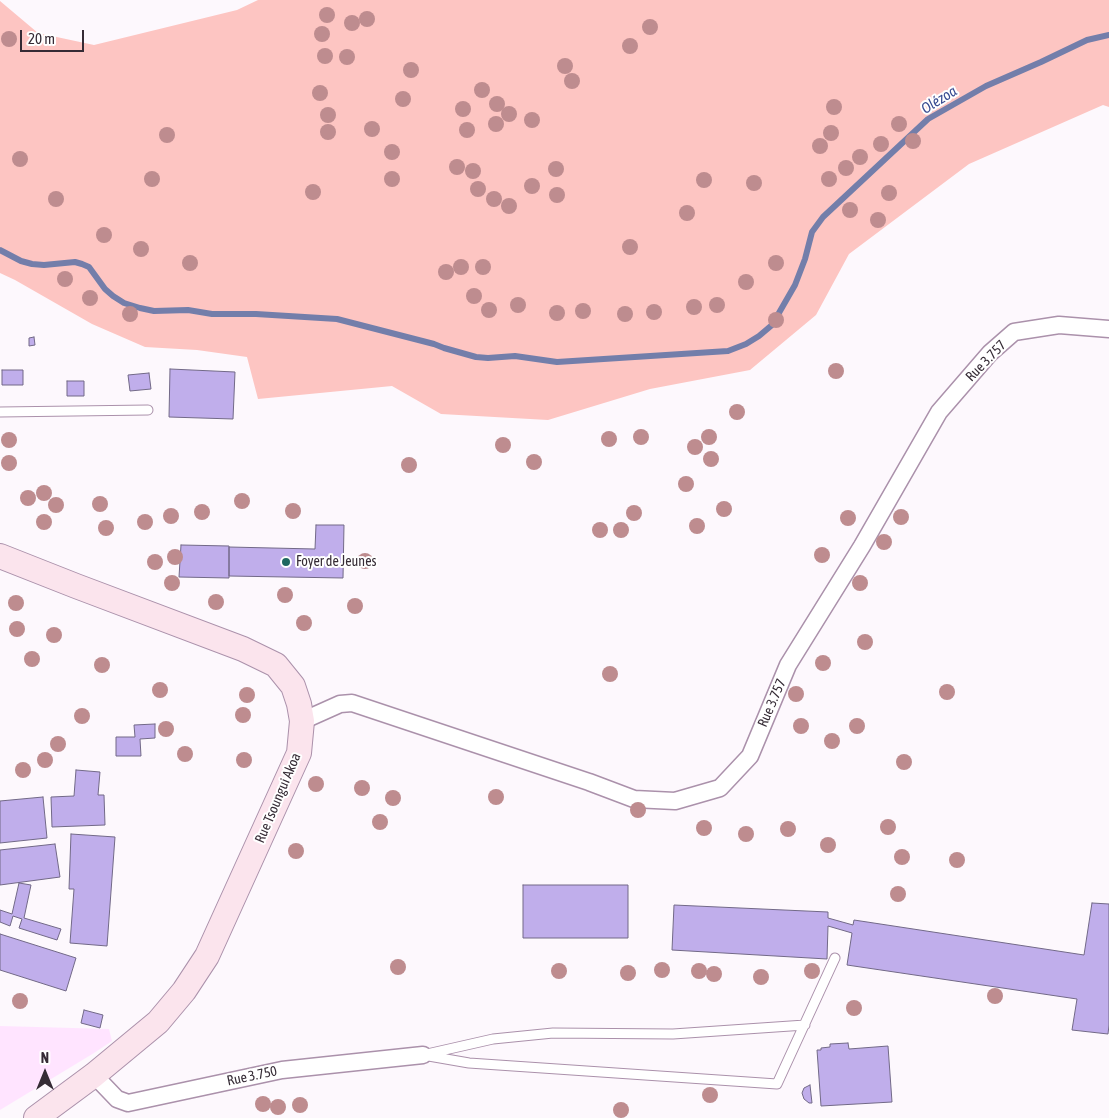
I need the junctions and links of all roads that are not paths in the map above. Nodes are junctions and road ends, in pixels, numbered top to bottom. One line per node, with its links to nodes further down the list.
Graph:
1 (1109, 329): 5 (street, Rue 3.757)
2 (148, 410): 3 (lane)
3 (0, 412)
4 (0, 556): 5 (main road, Rue Tsoungui Akoa)
5 (302, 721): 9 (main road, Rue Tsoungui Akoa)
6 (835, 958): 7 (lane)
7 (805, 1025): 8 (lane); 8 (lane)
8 (423, 1055): 9 (street, Rue 3.750)
9 (94, 1074): 10 (main road, Rue Tsoungui Akoa)
10 (36, 1118)

